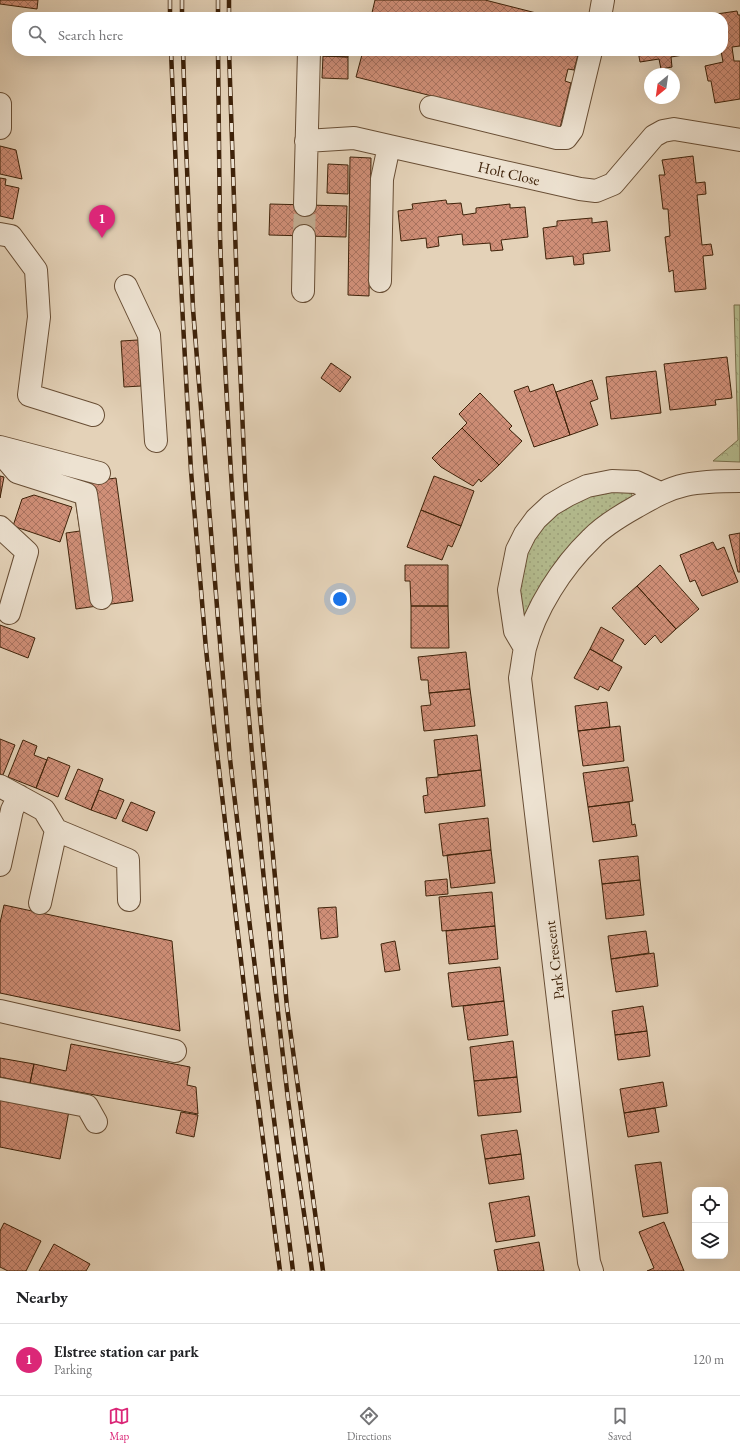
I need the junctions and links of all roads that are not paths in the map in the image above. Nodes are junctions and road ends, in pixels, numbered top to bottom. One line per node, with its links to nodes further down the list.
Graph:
1 (603, 0): 2 (street)
2 (601, 12)
3 (309, 56): 9 (street)
4 (590, 56): 6 (street)
5 (0, 104): 7 (street)
6 (431, 107)
7 (0, 128)
8 (740, 140): 10 (street, Holt Close)
9 (306, 141): 10 (street, Holt Close); 11 (street)
10 (389, 146): 14 (street)
11 (305, 205)
12 (0, 234): 17 (street)
13 (304, 236): 16 (street)
14 (380, 282)
15 (126, 286): 18 (street)
16 (303, 291)
17 (93, 415)
18 (156, 441)
19 (0, 447): 21 (street)
20 (0, 452): 25 (street)
21 (99, 473)
22 (740, 481): 23 (street, Park Crescent)
23 (660, 493): 27 (street, Park Crescent); 27 (street)
24 (0, 527): 26 (street)
25 (101, 598)
26 (9, 613)
27 (525, 648): 38 (street, Park Crescent)
28 (0, 786): 29 (street)
29 (19, 796): 30 (street); 31 (street)
30 (56, 830): 32 (street); 33 (street)
31 (0, 866)
32 (129, 900)
33 (40, 903)
34 (0, 1011): 35 (street)
35 (176, 1051)
36 (0, 1089): 37 (street)
37 (96, 1122)
38 (592, 1271)

